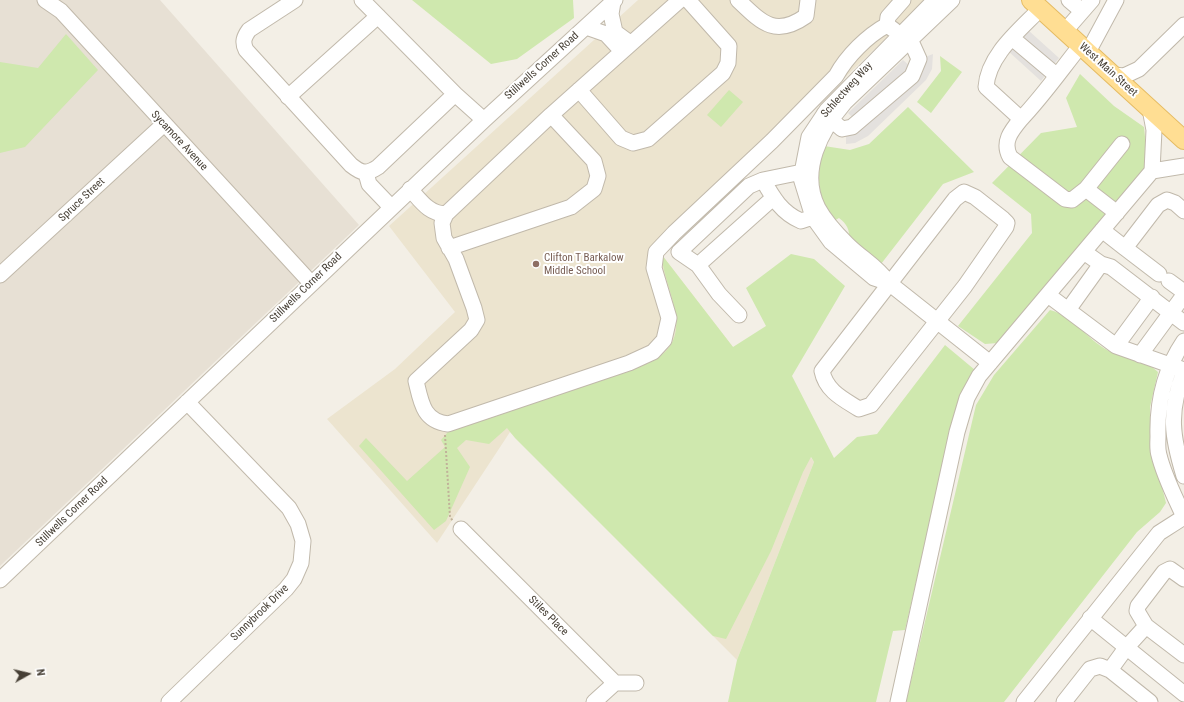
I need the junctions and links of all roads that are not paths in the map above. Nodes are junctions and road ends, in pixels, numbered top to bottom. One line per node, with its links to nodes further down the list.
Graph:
1 (45, 0): 36 (street, Sycamore Avenue)
2 (295, 0): 30 (street)
3 (362, 0): 16 (street)
4 (680, 0): 23 (street)
5 (688, 0): 28 (street)
6 (738, 0): 7 (street)
7 (808, 0)
8 (903, 0): 17 (street)
9 (935, 0): 21 (street, Schlectweg Way)
10 (952, 0): 21 (street, Schlectweg Way)
11 (1069, 0): 15 (street)
12 (1116, 0): 24 (street)
13 (614, 1): 19 (street, Stillwells Corner Road); 23 (street)
14 (1035, 2): 20 (main road, West Main Street); 22 (street)
15 (1087, 5): 20 (street)
16 (378, 16): 29 (street); 30 (street)
17 (887, 25): 21 (street); 53 (street)
18 (1184, 25): 25 (street)
19 (586, 27): 23 (street); 35 (street, Stillwells Corner Road)
20 (1065, 31): 24 (main road, West Main Street)
21 (904, 35): 33 (street, Schlectweg Way); 33 (street)
22 (1012, 38): 26 (street); 34 (street)
23 (626, 47): 28 (street)
24 (1084, 49): 26 (street); 27 (main road, West Main Street)
25 (1143, 66): 27 (street); 31 (street)
26 (1056, 75): 34 (street)
27 (1114, 75): 31 (main road, West Main Street)
28 (579, 90): 32 (street)
29 (455, 94): 35 (street); 41 (street)
30 (288, 97): 41 (street)
31 (1144, 104): 37 (main road, West Main Street); 40 (street)
32 (551, 115): 50 (street); 53 (street)
33 (827, 117): 42 (street, Schlectweg Way)
34 (1020, 119): 45 (street)
35 (484, 120): 44 (street, Stillwells Corner Road)
36 (164, 124): 58 (street, Spruce Street); 59 (street, Sycamore Avenue)
37 (1184, 140)
38 (1122, 144): 45 (street)
39 (1184, 166): 40 (street)
40 (1152, 171): 49 (street)
41 (366, 173): 47 (street)
42 (807, 173): 43 (street); 51 (street, Schlectweg Way); 60 (street, Schlectweg Way)
43 (763, 180): 46 (street); 57 (street)
44 (410, 189): 47 (street, Stillwells Corner Road); 50 (street)
45 (1086, 189): 49 (street)
46 (773, 198): 51 (street); 57 (street)
47 (391, 207): 59 (street, Stillwells Corner Road)
48 (1184, 211): 54 (street)
49 (1117, 213): 52 (street)
50 (446, 214): 53 (street)
51 (813, 217): 60 (street, Schlectweg Way)
52 (1102, 230): 54 (street); 55 (street)
53 (449, 248)
54 (1124, 248): 61 (street)
55 (1084, 252): 56 (street); 62 (street)
56 (1101, 264): 63 (street); 64 (street)
57 (698, 265): 66 (street)
58 (0, 275)
59 (311, 283): 74 (street, Stillwells Corner Road)
60 (889, 283): 67 (street, Schlectweg Way); 67 (street); 67 (street)
61 (1184, 294): 65 (street)
62 (1048, 295): 64 (street); 72 (street)
63 (1152, 297): 65 (street); 70 (street)
64 (1068, 310): 70 (street)
65 (1171, 312): 68 (street); 71 (street)
66 (739, 315)
67 (937, 321): 72 (street, Schlectweg Way)
68 (1184, 323)
69 (1184, 341): 73 (street)
70 (1116, 346): 71 (street)
71 (1140, 355): 73 (street)
72 (990, 363): 90 (street)
73 (1180, 369): 75 (street); 76 (street)
74 (187, 402): 79 (street, Stillwells Corner Road); 88 (street, Sunnybrook Drive)
75 (1184, 476)
76 (1184, 517): 80 (street)
77 (461, 529): 85 (street, Stiles Place)
78 (1184, 579): 81 (street)
79 (0, 580)
80 (1090, 618): 82 (street); 91 (street)
81 (1146, 626): 82 (street); 83 (street)
82 (1126, 648): 84 (street); 87 (street)
83 (1184, 655)
84 (1110, 670): 92 (street); 93 (street)
85 (615, 683): 86 (street); 89 (street)
86 (636, 683)
87 (1184, 694)
88 (169, 702)
89 (594, 702)
90 (898, 702)
91 (1024, 702)
92 (1064, 702)
93 (1150, 702)

